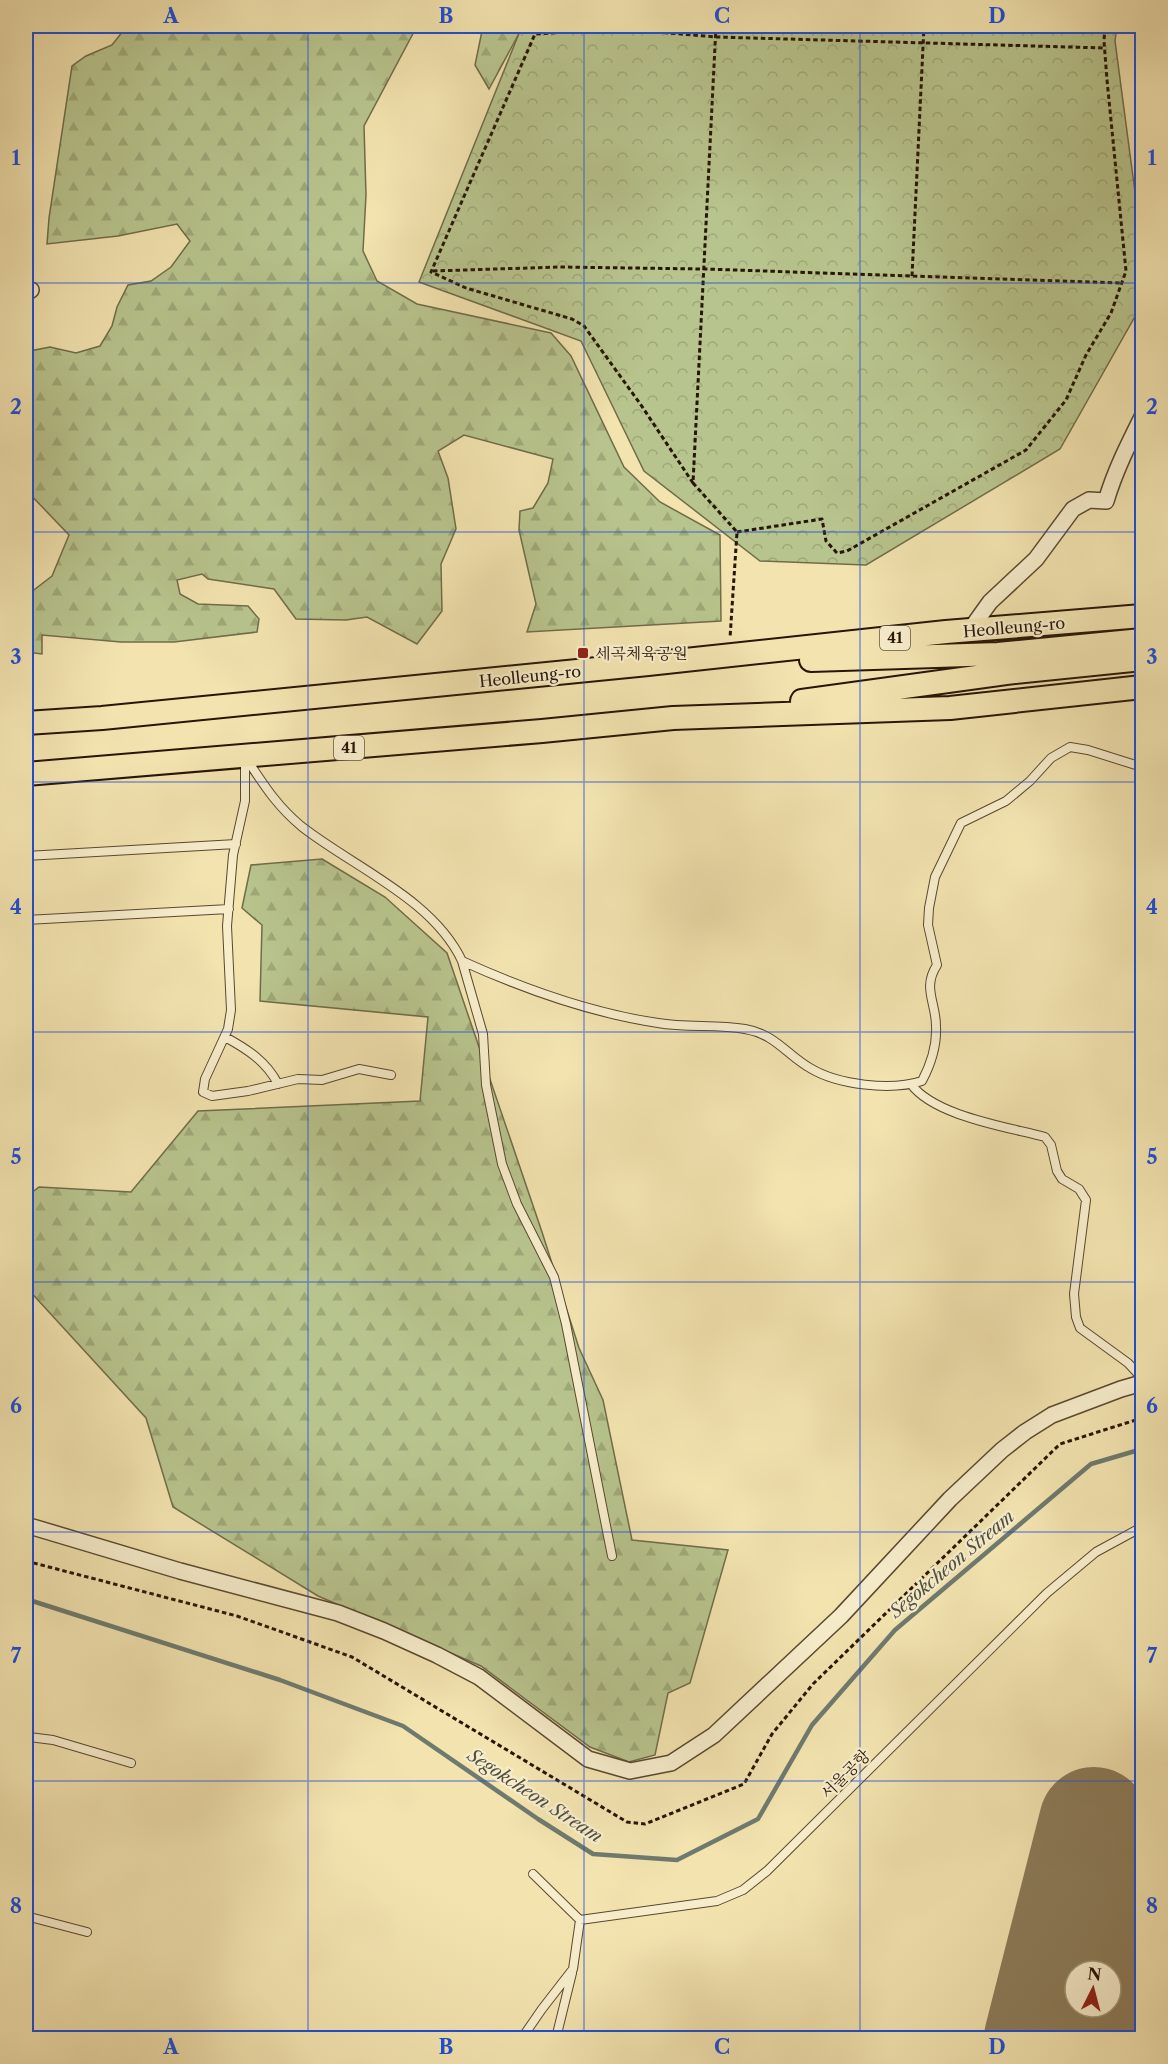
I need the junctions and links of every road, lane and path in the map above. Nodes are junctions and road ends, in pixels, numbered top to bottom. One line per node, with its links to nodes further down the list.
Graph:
1 (716, 26): 4 (path)
2 (924, 26): 5 (path)
3 (1105, 26): 6 (path)
4 (716, 37): 5 (path); 7 (path); 8 (path)
5 (924, 42): 6 (path); 9 (path)
6 (1104, 48): 10 (path)
7 (704, 268): 8 (path); 9 (path); 12 (path)
8 (431, 272): 12 (path)
9 (912, 276): 10 (path)
10 (1122, 282): 13 (path)
11 (1143, 417): 15 (street)
12 (693, 483): 13 (path)
13 (736, 532): 17 (path)
14 (1143, 616): 15 (main road, Heolleung-ro / 41)
15 (970, 630): 17 (main road, Heolleung-ro / 41)
16 (1143, 640): 19 (main road)
17 (729, 654): 19 (main road, Heolleung-ro / 41)
18 (1143, 659): 21 (main road)
19 (648, 664): 22 (main road, Heolleung-ro / 41)
20 (1143, 687): 21 (main road, 41)
21 (673, 718): 23 (main road, 41)
22 (26, 723)
23 (245, 757): 25 (main road, 41); 26 (lane); 30 (lane)
24 (1143, 767): 34 (lane)
25 (26, 774)
26 (236, 844): 27 (lane); 28 (lane)
27 (26, 856)
28 (229, 909): 29 (lane); 31 (lane)
29 (26, 920)
30 (462, 961): 34 (lane); 40 (lane)
31 (225, 1037): 33 (lane); 33 (lane)
32 (391, 1075): 33 (lane)
33 (278, 1084)
34 (911, 1084): 35 (lane)
35 (1143, 1378)
36 (1143, 1383): 38 (street)
37 (1143, 1418): 41 (path)
38 (26, 1526)
39 (1143, 1527): 46 (lane, 서울공항)
40 (612, 1556)
41 (26, 1561)
42 (26, 1738): 43 (lane)
43 (131, 1763)
44 (533, 1874): 46 (lane)
45 (26, 1916): 47 (lane)
46 (580, 1920): 48 (lane)
47 (87, 1932)
48 (573, 1969): 49 (lane); 50 (lane)
49 (522, 2038)
50 (556, 2038)

